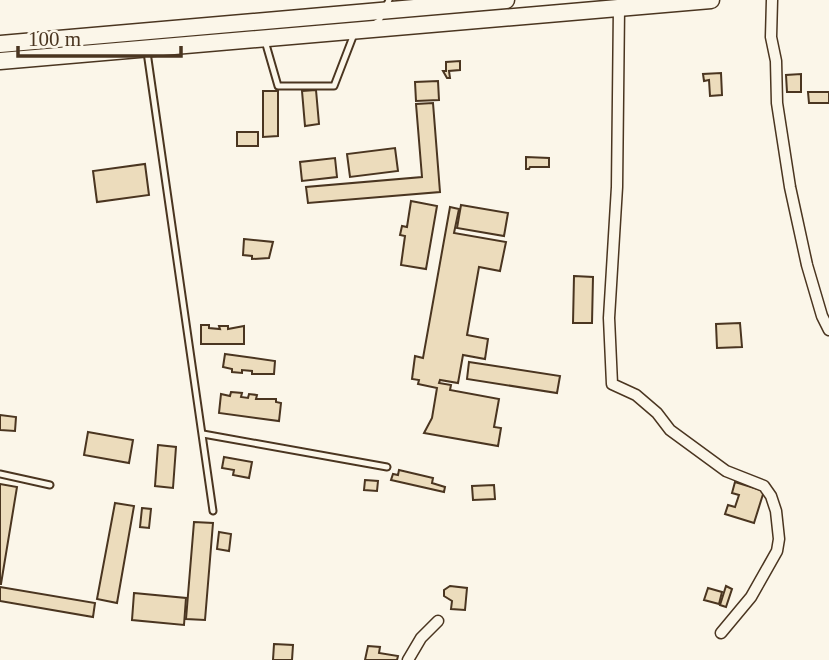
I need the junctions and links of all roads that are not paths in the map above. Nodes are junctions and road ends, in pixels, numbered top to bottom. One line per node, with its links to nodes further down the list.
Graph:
1 (506, 0): 4 (main road)
2 (711, 0): 7 (main road)
3 (772, 0): 14 (street)
4 (485, 1): 5 (main road); 8 (lane)
5 (387, 5): 6 (main road); 9 (lane)
6 (369, 6): 9 (lane); 11 (main road)
7 (619, 8): 8 (main road); 21 (street)
8 (493, 18): 9 (main road)
9 (360, 30): 10 (main road); 10 (lane)
10 (264, 38): 12 (main road)
11 (0, 44)
12 (146, 49): 13 (main road); 15 (lane)
13 (0, 61)
14 (829, 330)
15 (203, 434): 16 (lane); 19 (lane)
16 (387, 467)
17 (0, 474): 18 (lane)
18 (50, 485)
19 (213, 510)
20 (438, 621): 22 (street)
21 (721, 633)
22 (408, 660)

